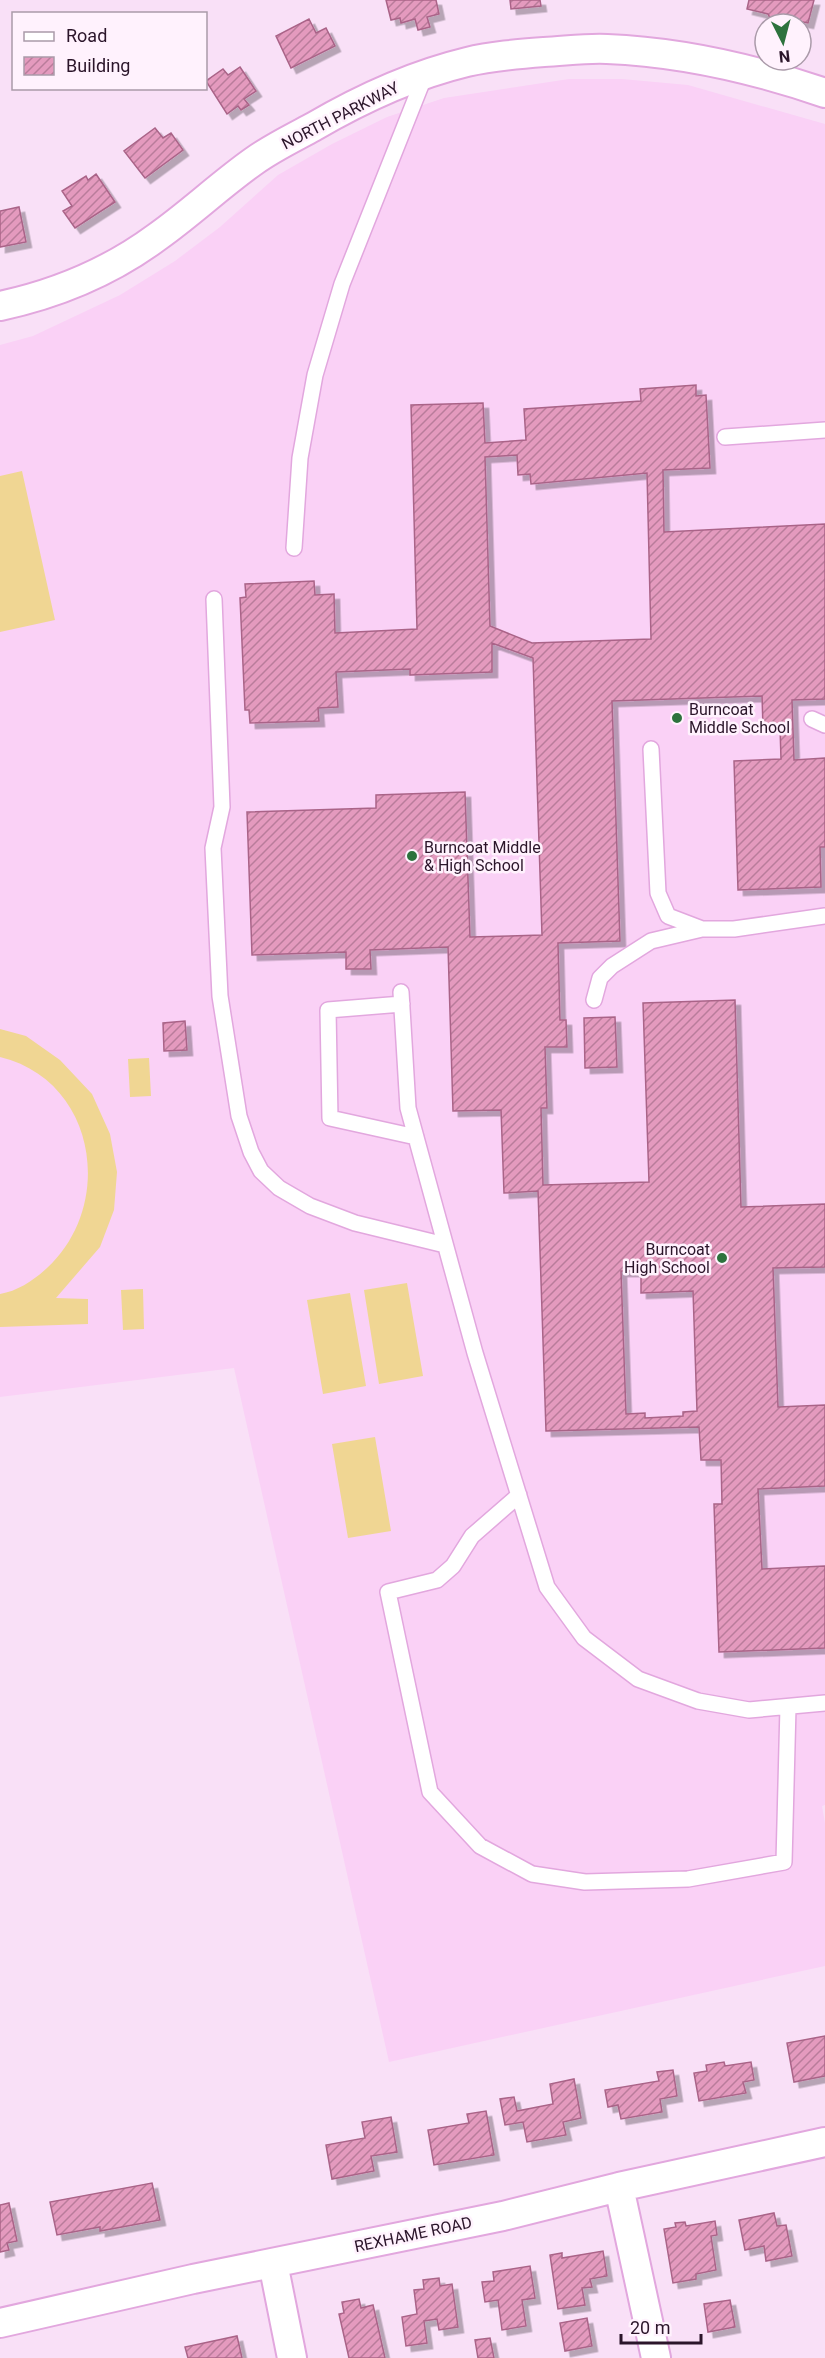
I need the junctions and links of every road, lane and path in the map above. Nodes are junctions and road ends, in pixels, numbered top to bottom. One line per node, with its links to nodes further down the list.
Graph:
1 (425, 75): 2 (street, NORTH PARKWAY); 3 (street, NORTH PARKWAY); 6 (lane)
2 (825, 93)
3 (0, 306)
4 (825, 430): 5 (lane)
5 (725, 437)
6 (294, 548)
7 (214, 598): 13 (lane)
8 (651, 749): 10 (lane)
9 (825, 916): 10 (lane)
10 (702, 929): 11 (lane)
11 (594, 1000)
12 (416, 1137): 12 (lane); 13 (lane)
13 (446, 1245): 14 (lane)
14 (519, 1495): 16 (lane); 16 (lane)
15 (825, 1703): 16 (lane)
16 (788, 1707)
17 (825, 2142): 18 (street, REXHAME ROAD)
18 (619, 2187): 19 (street, REXHAME ROAD); 22 (street)
19 (273, 2263): 20 (street, REXHAME ROAD); 21 (street)
20 (0, 2323)
21 (292, 2358)
22 (656, 2358)

